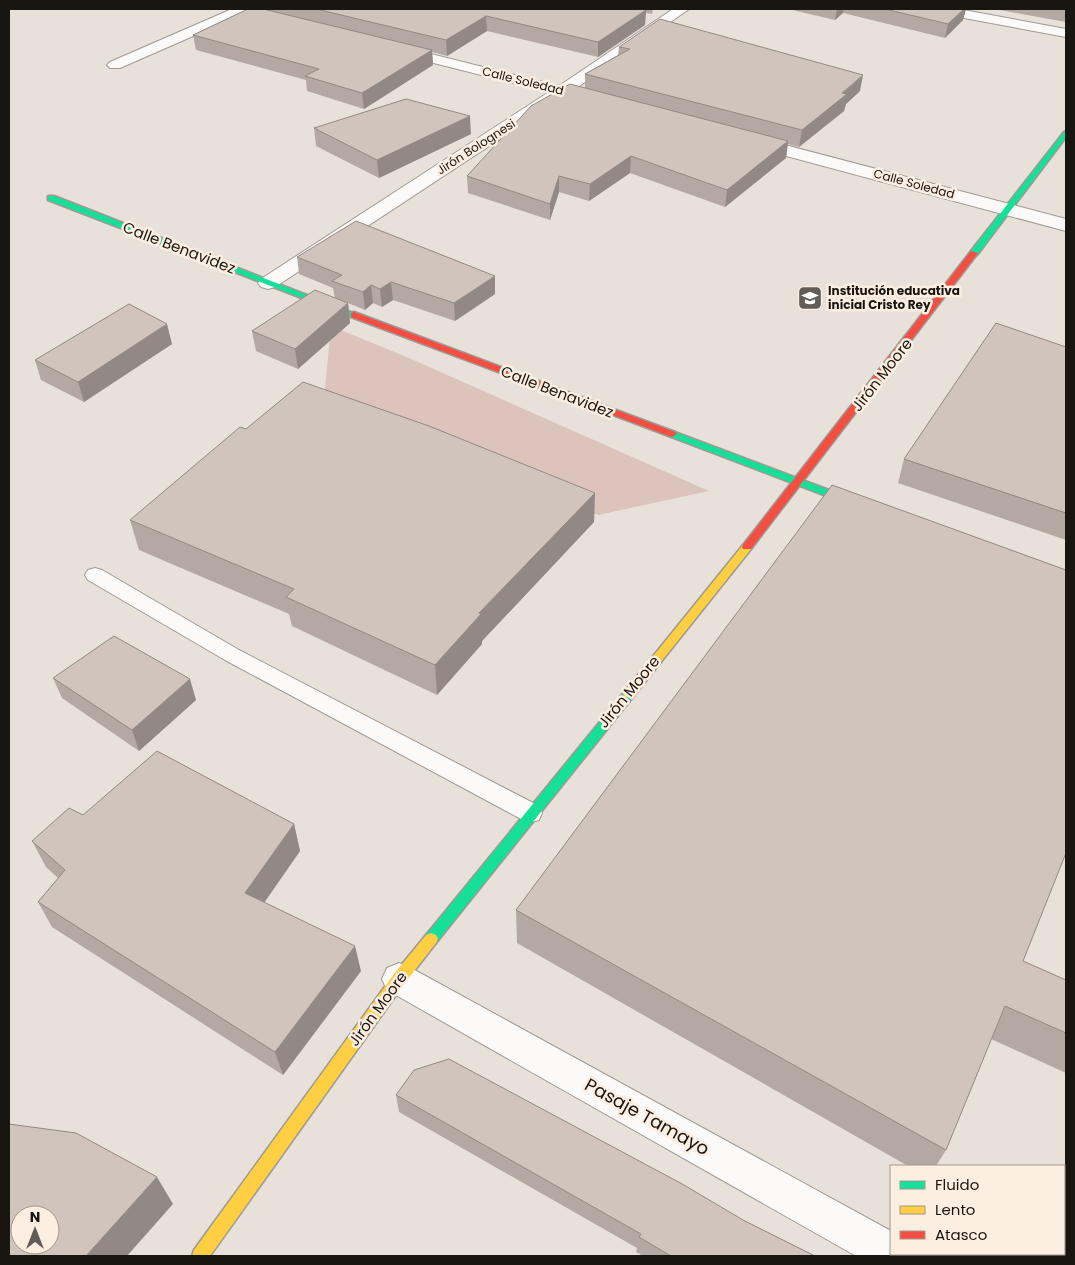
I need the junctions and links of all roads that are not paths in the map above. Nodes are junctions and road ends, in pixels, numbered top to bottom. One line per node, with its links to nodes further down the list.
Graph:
1 (682, 9): 5 (street, Jirón Bolognesi)
2 (937, 9): 6 (street)
3 (247, 12): 8 (street)
4 (640, 18): 5 (street)
5 (660, 22): 9 (street, Jirón Bolognesi)
6 (1066, 33)
7 (382, 46): 9 (street, Calle Soledad)
8 (115, 66)
9 (562, 91): 10 (street, Calle Soledad); 16 (street, Jirón Bolognesi)
10 (610, 103)
11 (1066, 133): 14 (street, Jirón Moore)
12 (733, 136): 14 (street, Calle Soledad)
13 (51, 198): 16 (street, Calle Benavidez)
14 (1010, 210): 15 (street, Calle Soledad); 17 (street, Jirón Moore)
15 (1066, 225)
16 (268, 283): 17 (street, Calle Benavidez)
17 (798, 483): 18 (street, Calle Benavidez); 20 (street, Jirón Moore)
18 (872, 510)
19 (95, 575): 20 (lane)
20 (531, 813): 21 (street, Jirón Moore)
21 (399, 978): 22 (street, Pasaje Tamayo); 23 (street, Jirón Moore)
22 (890, 1253)
23 (200, 1256)

